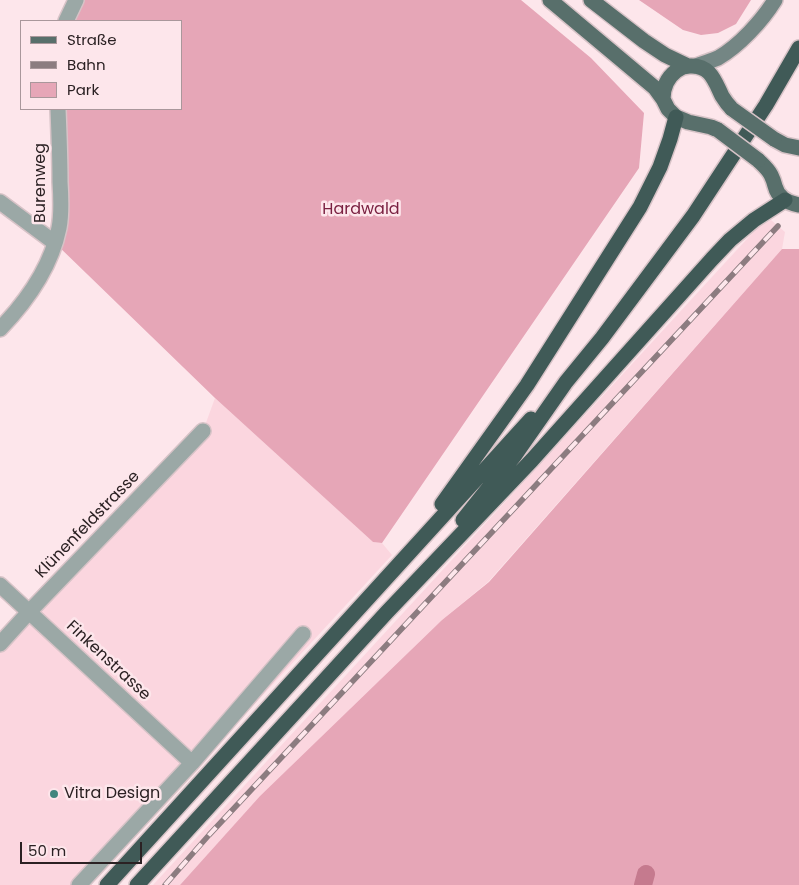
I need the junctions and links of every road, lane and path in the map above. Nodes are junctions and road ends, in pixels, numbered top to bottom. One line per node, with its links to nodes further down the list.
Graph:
1 (76, 0): 5 (street)
2 (550, 0): 8 (main road)
3 (591, 0): 7 (main road)
4 (774, 0): 7 (street)
5 (66, 20)
6 (799, 48): 16 (highway)
7 (692, 66): 8 (main road); 11 (main road, bridge)
8 (664, 99): 10 (main road)
9 (58, 110): 14 (street, Burenweg)
10 (676, 117): 13 (main road, bridge); 19 (highway)
11 (799, 148)
12 (0, 202): 14 (street)
13 (792, 202): 21 (highway)
14 (55, 243): 15 (street, Burenweg)
15 (0, 330)
16 (566, 382): 19 (highway); 21 (highway)
17 (203, 431): 20 (street, Klünenfeldstrasse)
18 (0, 585): 20 (street, Finkenstrasse)
19 (370, 598): 26 (highway)
20 (29, 612): 23 (street, Klünenfeldstrasse); 24 (street, Finkenstrasse)
21 (387, 612): 27 (highway)
22 (303, 634): 24 (street)
23 (0, 644)
24 (192, 763): 25 (street)
25 (79, 885)
26 (107, 885)
27 (137, 885)

